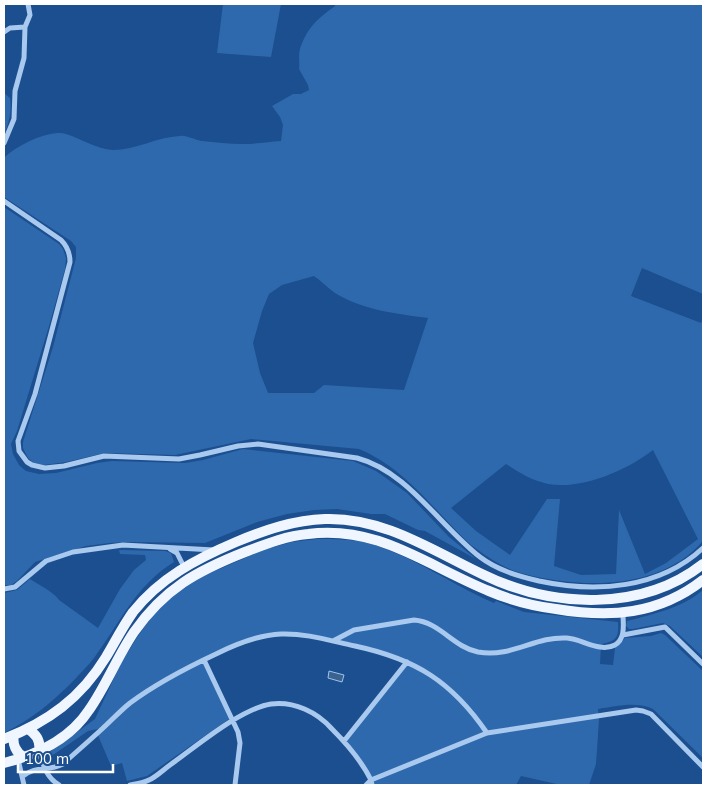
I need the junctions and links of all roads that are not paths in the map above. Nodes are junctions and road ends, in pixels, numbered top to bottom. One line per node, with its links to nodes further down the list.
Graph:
1 (28, 4): 2 (street)
2 (26, 27): 3 (street); 4 (street)
3 (4, 32)
4 (4, 144)
5 (4, 202): 9 (street)
6 (170, 548): 8 (street); 12 (street); 14 (street)
7 (703, 548): 9 (street)
8 (217, 550): 11 (main road); 12 (main road)
9 (696, 554): 10 (street)
10 (703, 556)
11 (703, 564)
12 (184, 567): 22 (main road)
13 (703, 580): 15 (main road)
14 (4, 589)
15 (623, 614): 16 (street); 26 (main road)
16 (623, 635): 17 (street); 20 (street)
17 (333, 642): 18 (street); 19 (street)
18 (204, 660): 21 (street); 30 (street)
19 (407, 662): 23 (street); 25 (street)
20 (703, 664)
21 (234, 720): 25 (street); 35 (street); 36 (street)
22 (28, 729): 24 (main road); 26 (main road)
23 (487, 733): 29 (street); 32 (street)
24 (9, 737): 27 (main road)
25 (344, 741): 32 (street)
26 (39, 751): 27 (main road); 30 (street)
27 (21, 758): 28 (main road); 31 (street)
28 (4, 763)
29 (703, 767)
30 (45, 770): 31 (street); 34 (street)
31 (23, 776): 33 (street)
32 (372, 783): 37 (street)
33 (24, 785)
34 (59, 785)
35 (130, 785)
36 (235, 785)
37 (366, 785)

